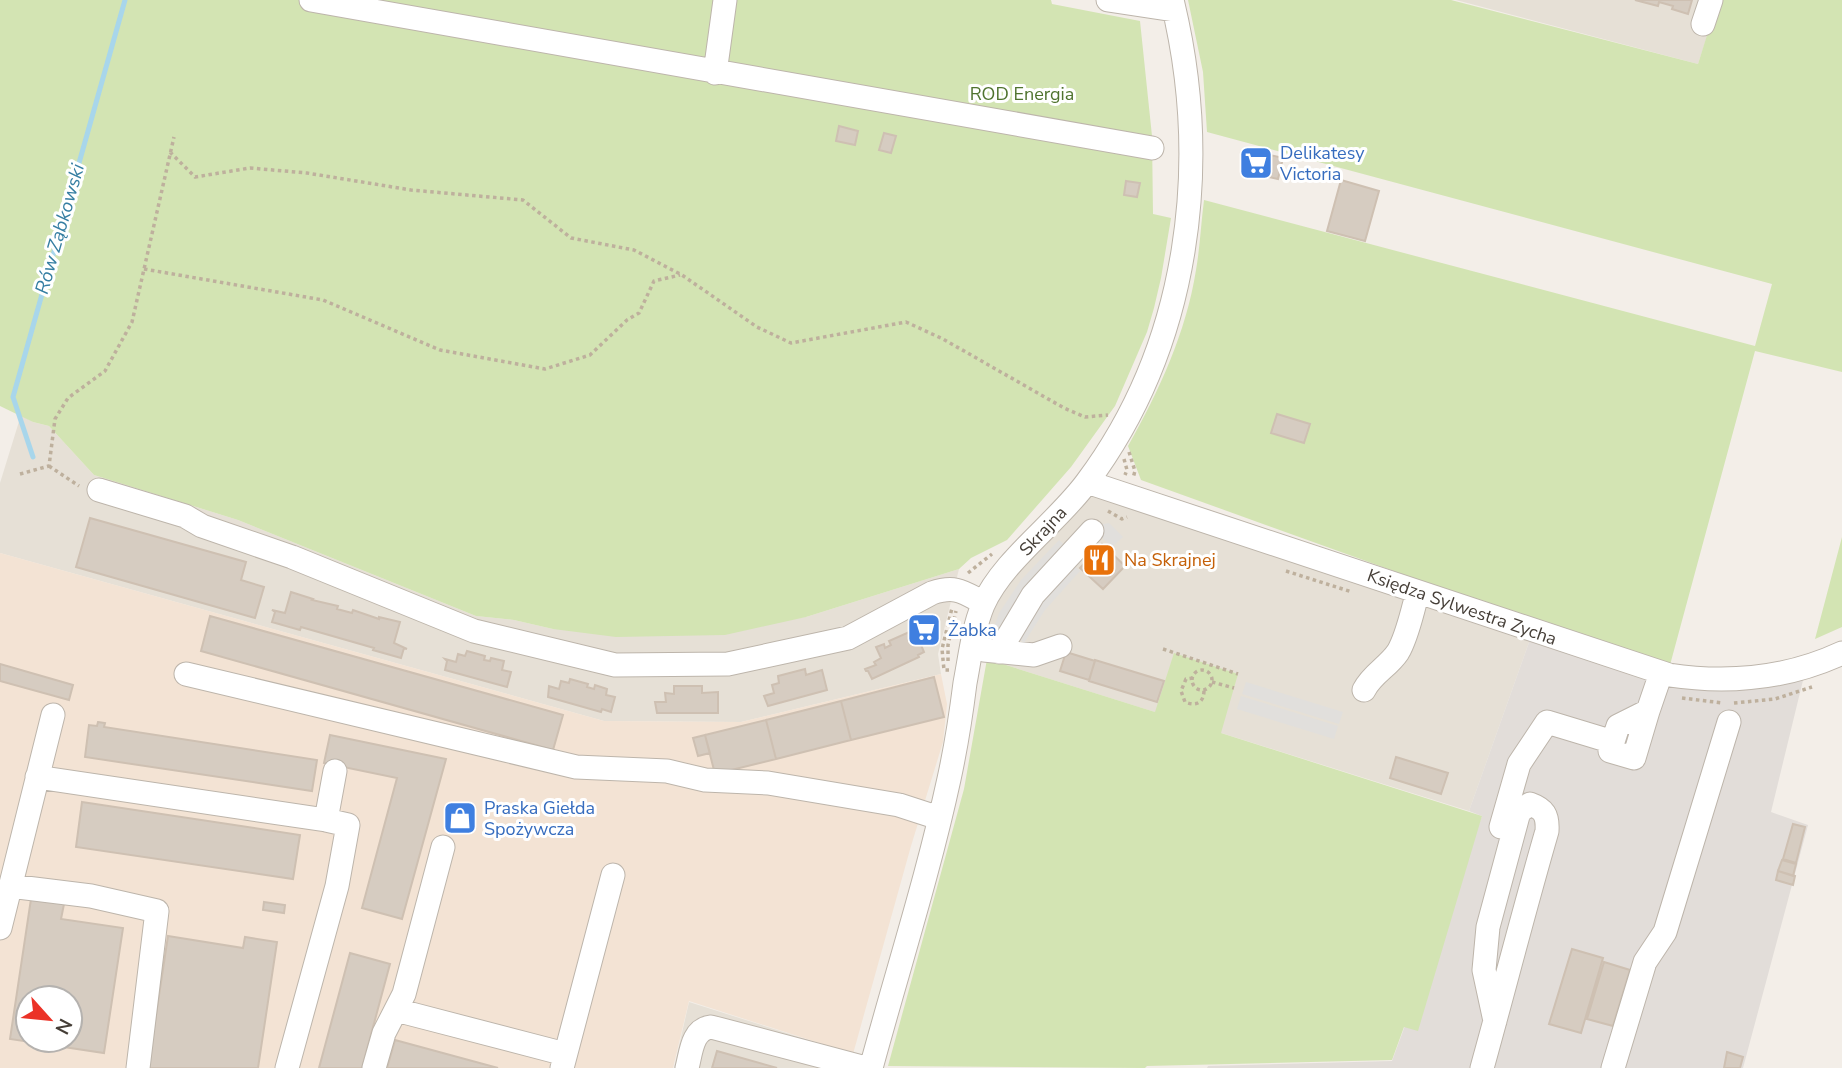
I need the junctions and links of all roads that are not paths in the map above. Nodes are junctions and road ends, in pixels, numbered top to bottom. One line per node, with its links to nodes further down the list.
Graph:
1 (311, 0): 7 (street)
2 (725, 0): 7 (street)
3 (1108, 0): 5 (street)
4 (1711, 0): 6 (street)
5 (1173, 5): 9 (street, Skrajna)
6 (1703, 24)
7 (715, 73): 8 (street)
8 (1152, 148)
9 (1087, 482): 12 (street, Księdza Sylwestra Zycha); 13 (street, Skrajna)
10 (99, 490): 13 (street)
11 (1092, 531): 16 (street)
12 (1418, 592): 18 (street, Księdza Sylwestra Zycha); 20 (street)
13 (984, 603): 15 (street, Skrajna)
14 (1060, 646): 16 (street)
15 (971, 648): 16 (street); 25 (street, Skrajna)
16 (999, 652)
17 (1842, 653): 18 (street, Księdza Sylwestra Zycha)
18 (1661, 673): 30 (street)
19 (186, 674): 25 (street)
20 (1364, 690)
21 (52, 715): 24 (street)
22 (1729, 722): 42 (street)
23 (335, 771): 26 (street)
24 (37, 777): 26 (street); 29 (street)
25 (939, 818): 40 (street, Skrajna)
26 (326, 820): 37 (street)
27 (443, 847): 32 (street)
28 (613, 876): 35 (street)
29 (10, 886): 31 (street); 36 (street)
30 (1495, 899): 33 (street); 33 (street)
31 (0, 928)
32 (396, 1010): 35 (street); 38 (street)
33 (1495, 1021): 41 (street)
34 (690, 1057): 39 (street); 40 (street)
35 (563, 1061)
36 (138, 1068)
37 (287, 1068)
38 (374, 1068)
39 (703, 1068)
40 (869, 1068)
41 (1482, 1068)
42 (1613, 1068)

